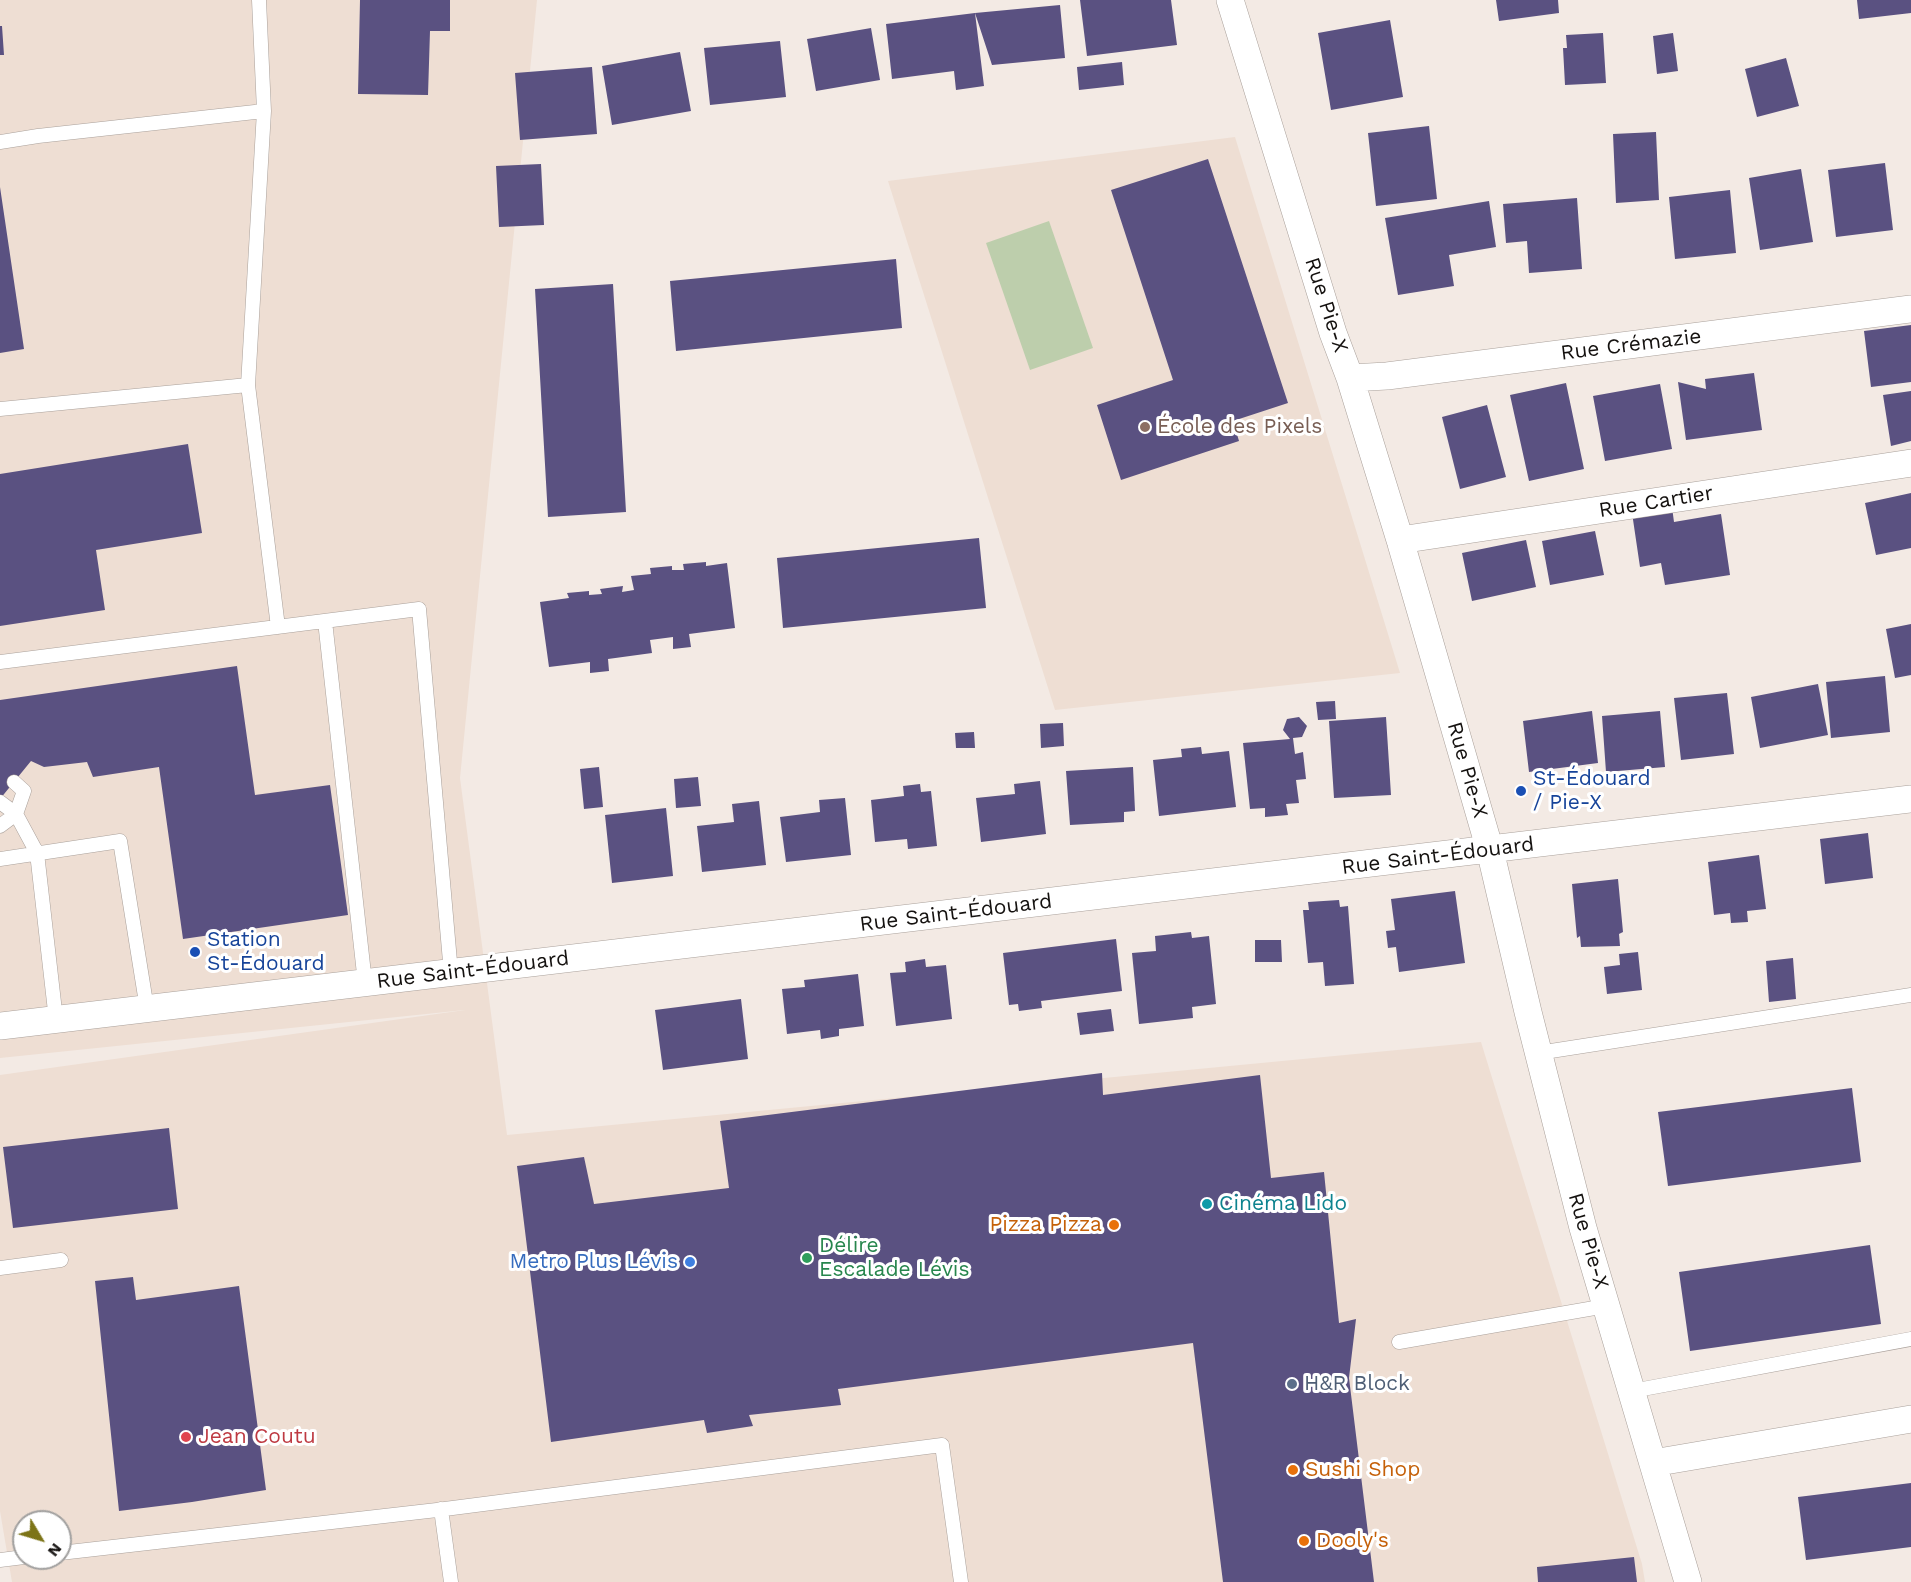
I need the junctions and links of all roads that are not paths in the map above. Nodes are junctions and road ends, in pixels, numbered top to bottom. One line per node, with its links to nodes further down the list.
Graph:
1 (259, 0): 3 (lane)
2 (1230, 0): 6 (street, Rue Pie-X)
3 (264, 111): 4 (lane); 7 (lane)
4 (0, 142)
5 (1911, 309): 6 (street, Rue Crémazie)
6 (1350, 378): 10 (street, Rue Pie-X)
7 (248, 385): 8 (lane); 12 (lane)
8 (0, 409)
9 (1911, 464): 10 (street, Rue Cartier)
10 (1400, 540): 19 (street, Rue Pie-X)
11 (326, 621): 12 (lane); 22 (lane); 23 (lane)
12 (278, 627): 13 (lane)
13 (0, 662)
14 (14, 782): 17 (lane)
15 (1911, 799): 19 (street, Rue Saint-Édouard)
16 (0, 802): 17 (lane)
17 (16, 814): 18 (lane); 20 (lane)
18 (0, 826)
19 (1490, 849): 22 (street, Rue Saint-Édouard); 28 (street, Rue Pie-X)
20 (37, 853): 21 (lane); 25 (lane); 26 (lane)
21 (0, 859)
22 (451, 973): 23 (street, Rue Saint-Édouard)
23 (365, 983): 25 (street, Rue Saint-Édouard)
24 (1911, 995): 28 (lane)
25 (147, 1009): 26 (street, Rue Saint-Édouard)
26 (56, 1020): 27 (street, Rue Saint-Édouard)
27 (0, 1026)
28 (1538, 1053): 31 (street, Rue Pie-X)
29 (61, 1260): 30 (lane)
30 (0, 1268)
31 (1606, 1306): 33 (lane); 34 (street, Rue Pie-X)
32 (1911, 1339): 34 (lane)
33 (1399, 1342)
34 (1632, 1391): 36 (street, Rue Pie-X)
35 (1911, 1419): 36 (street)
36 (1653, 1463): 41 (street, Rue Pie-X)
37 (441, 1509): 38 (lane); 39 (lane); 40 (lane)
38 (72, 1552)
39 (451, 1582)
40 (961, 1582)
41 (1688, 1582)

